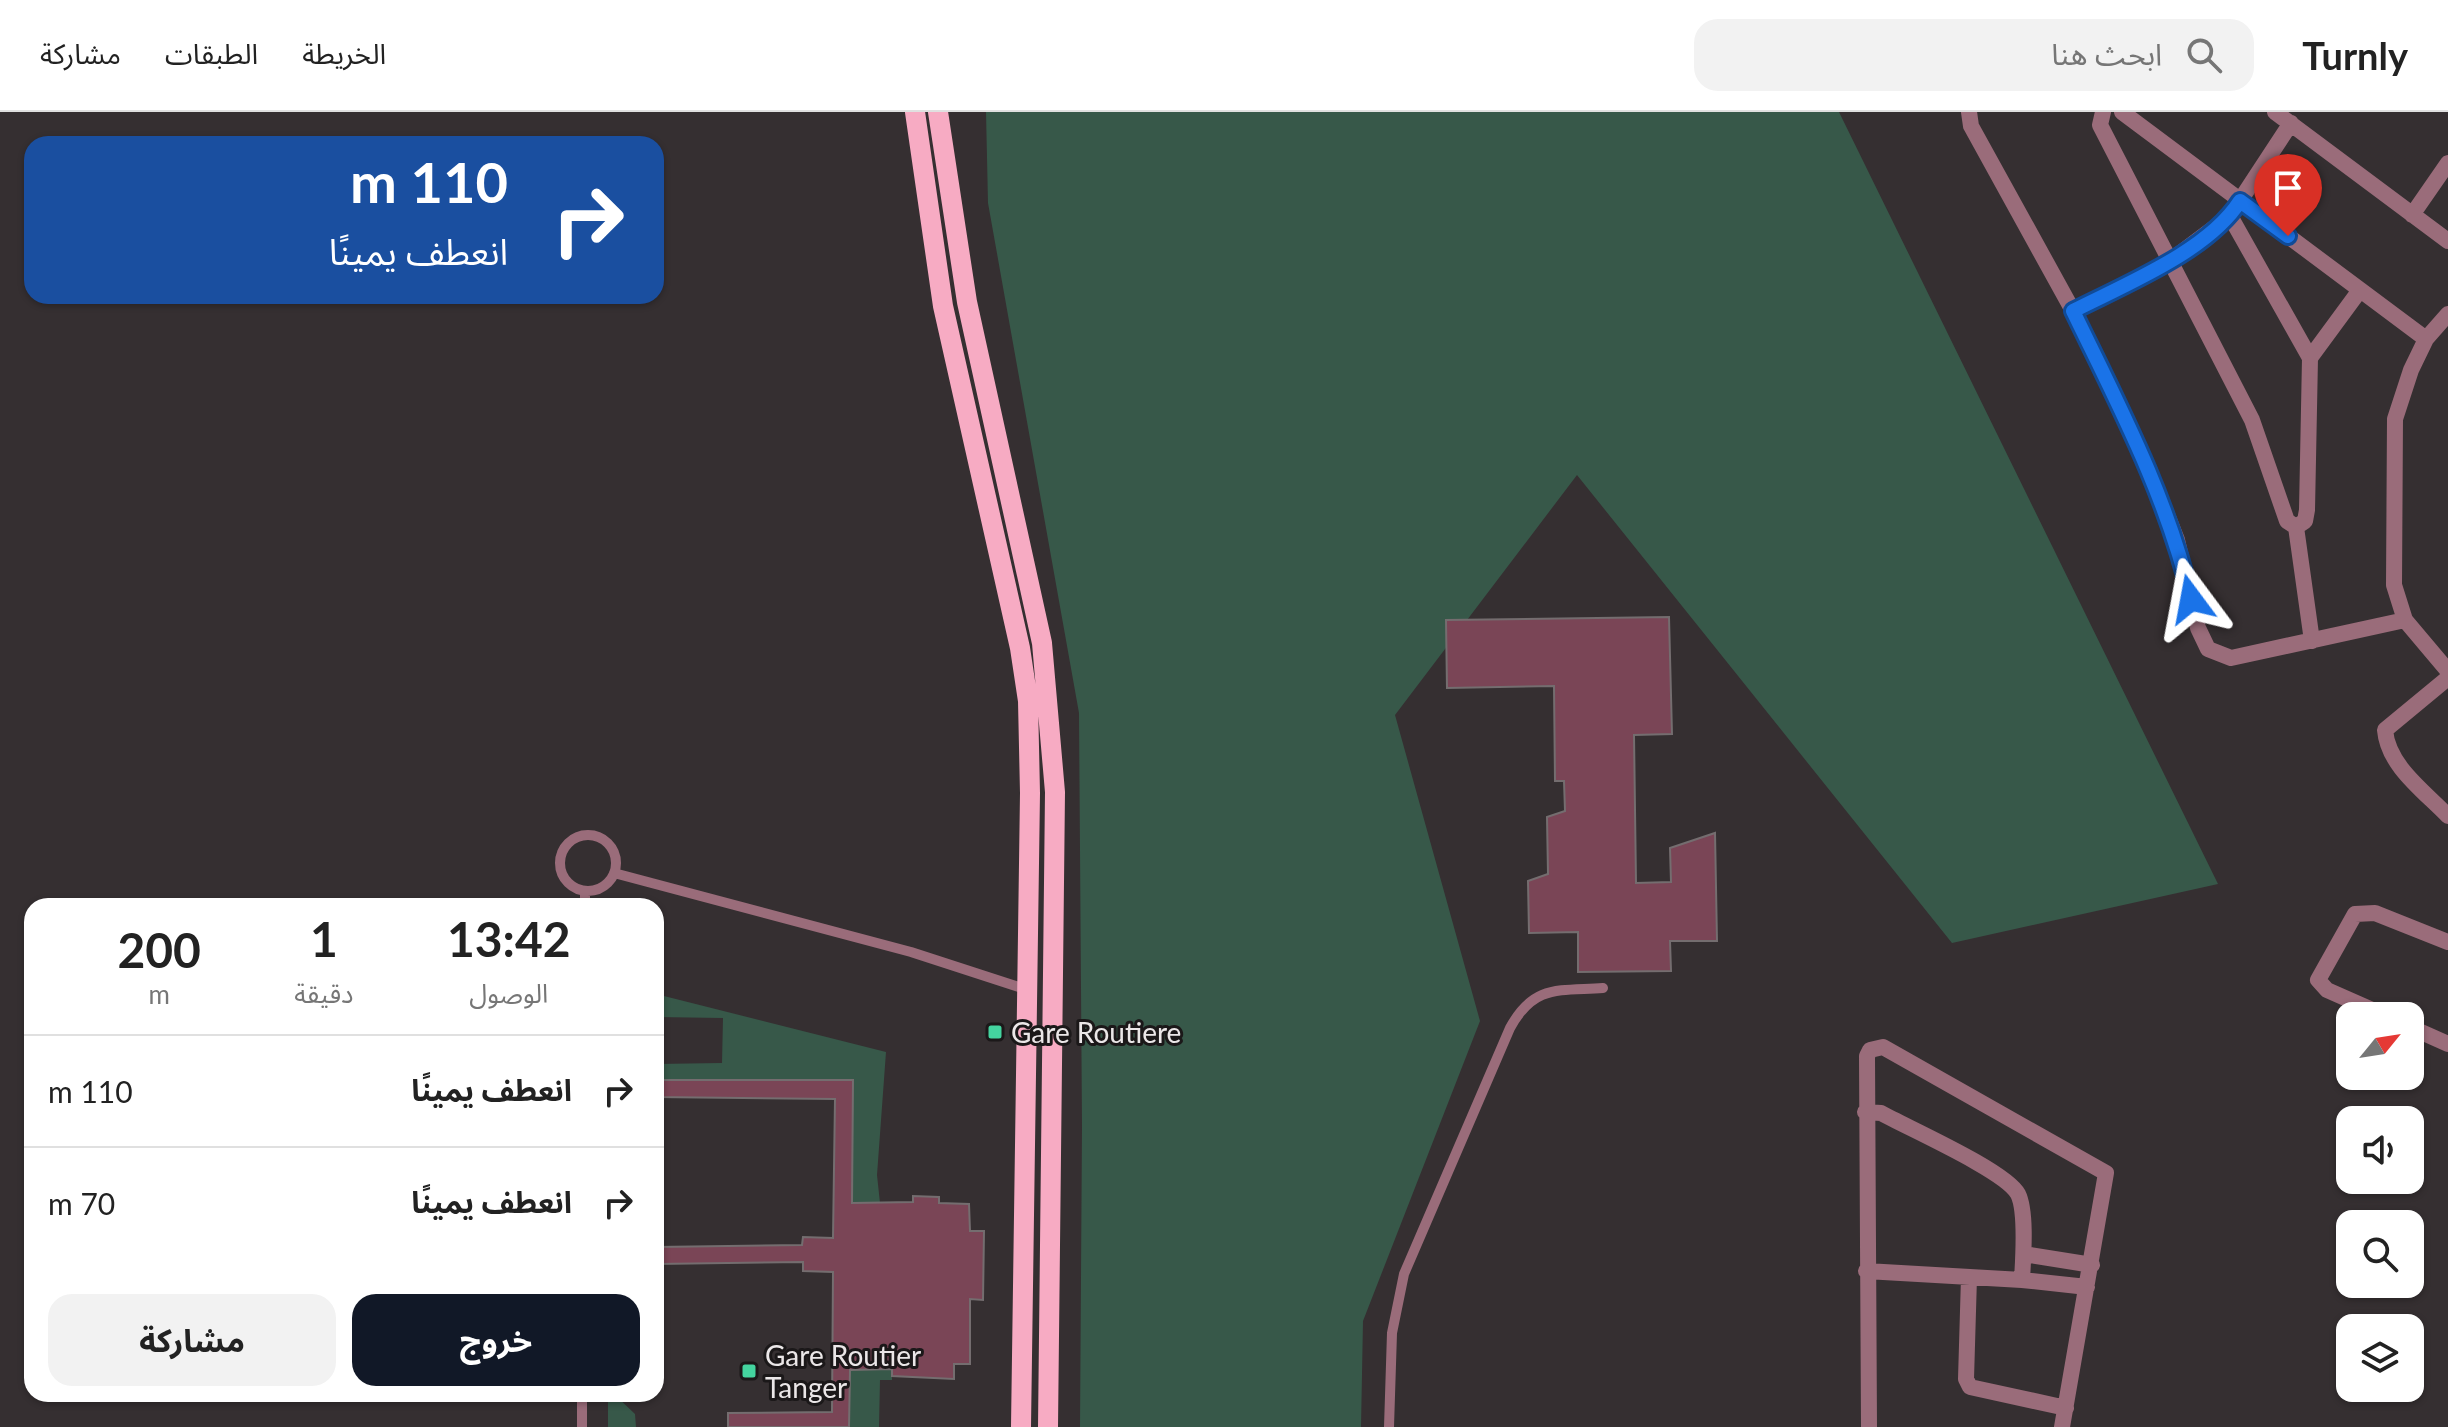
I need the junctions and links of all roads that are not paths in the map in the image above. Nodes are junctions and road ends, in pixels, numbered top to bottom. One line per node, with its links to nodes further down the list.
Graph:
1 (915, 112): 30 (main road)
2 (938, 112): 45 (main road)
3 (1969, 112): 15 (street)
4 (2101, 112): 13 (street)
5 (2122, 112): 9 (street)
6 (2275, 112): 7 (street)
7 (2291, 123): 9 (street); 10 (street)
8 (2448, 163): 10 (street)
9 (2240, 201): 11 (street); 14 (street)
10 (2412, 215): 12 (street)
11 (2230, 216): 13 (street); 18 (street)
12 (2448, 241)
13 (2170, 261): 15 (street); 19 (street)
14 (2360, 290): 17 (street); 18 (street)
15 (2073, 311): 21 (street)
16 (2448, 314): 17 (street)
17 (2426, 339): 20 (street)
18 (2310, 358): 19 (street)
19 (2296, 527): 21 (street)
20 (2405, 620): 21 (street); 22 (street)
21 (2312, 641)
22 (2448, 671)
23 (2448, 678): 24 (street)
24 (2448, 816)
25 (614, 873): 26 (lane); 26 (lane); 30 (lane)
26 (585, 891): 27 (lane)
27 (585, 898)
28 (2448, 942): 31 (street)
29 (1603, 988): 46 (lane)
30 (1028, 990): 44 (main road)
31 (2354, 1002)
32 (2424, 1033): 33 (street)
33 (2448, 1044)
34 (1865, 1112): 35 (street); 36 (street); 37 (street)
35 (2024, 1254): 36 (street); 39 (street)
36 (2092, 1265): 40 (street)
37 (1866, 1271): 38 (street); 47 (street)
38 (1969, 1277): 39 (street); 42 (street)
39 (2022, 1280): 40 (street)
40 (2087, 1287): 42 (street)
41 (582, 1402): 43 (lane)
42 (2066, 1408): 48 (street)
43 (582, 1427)
44 (1021, 1427)
45 (1048, 1427)
46 (1389, 1427)
47 (1869, 1427)
48 (2062, 1427)

